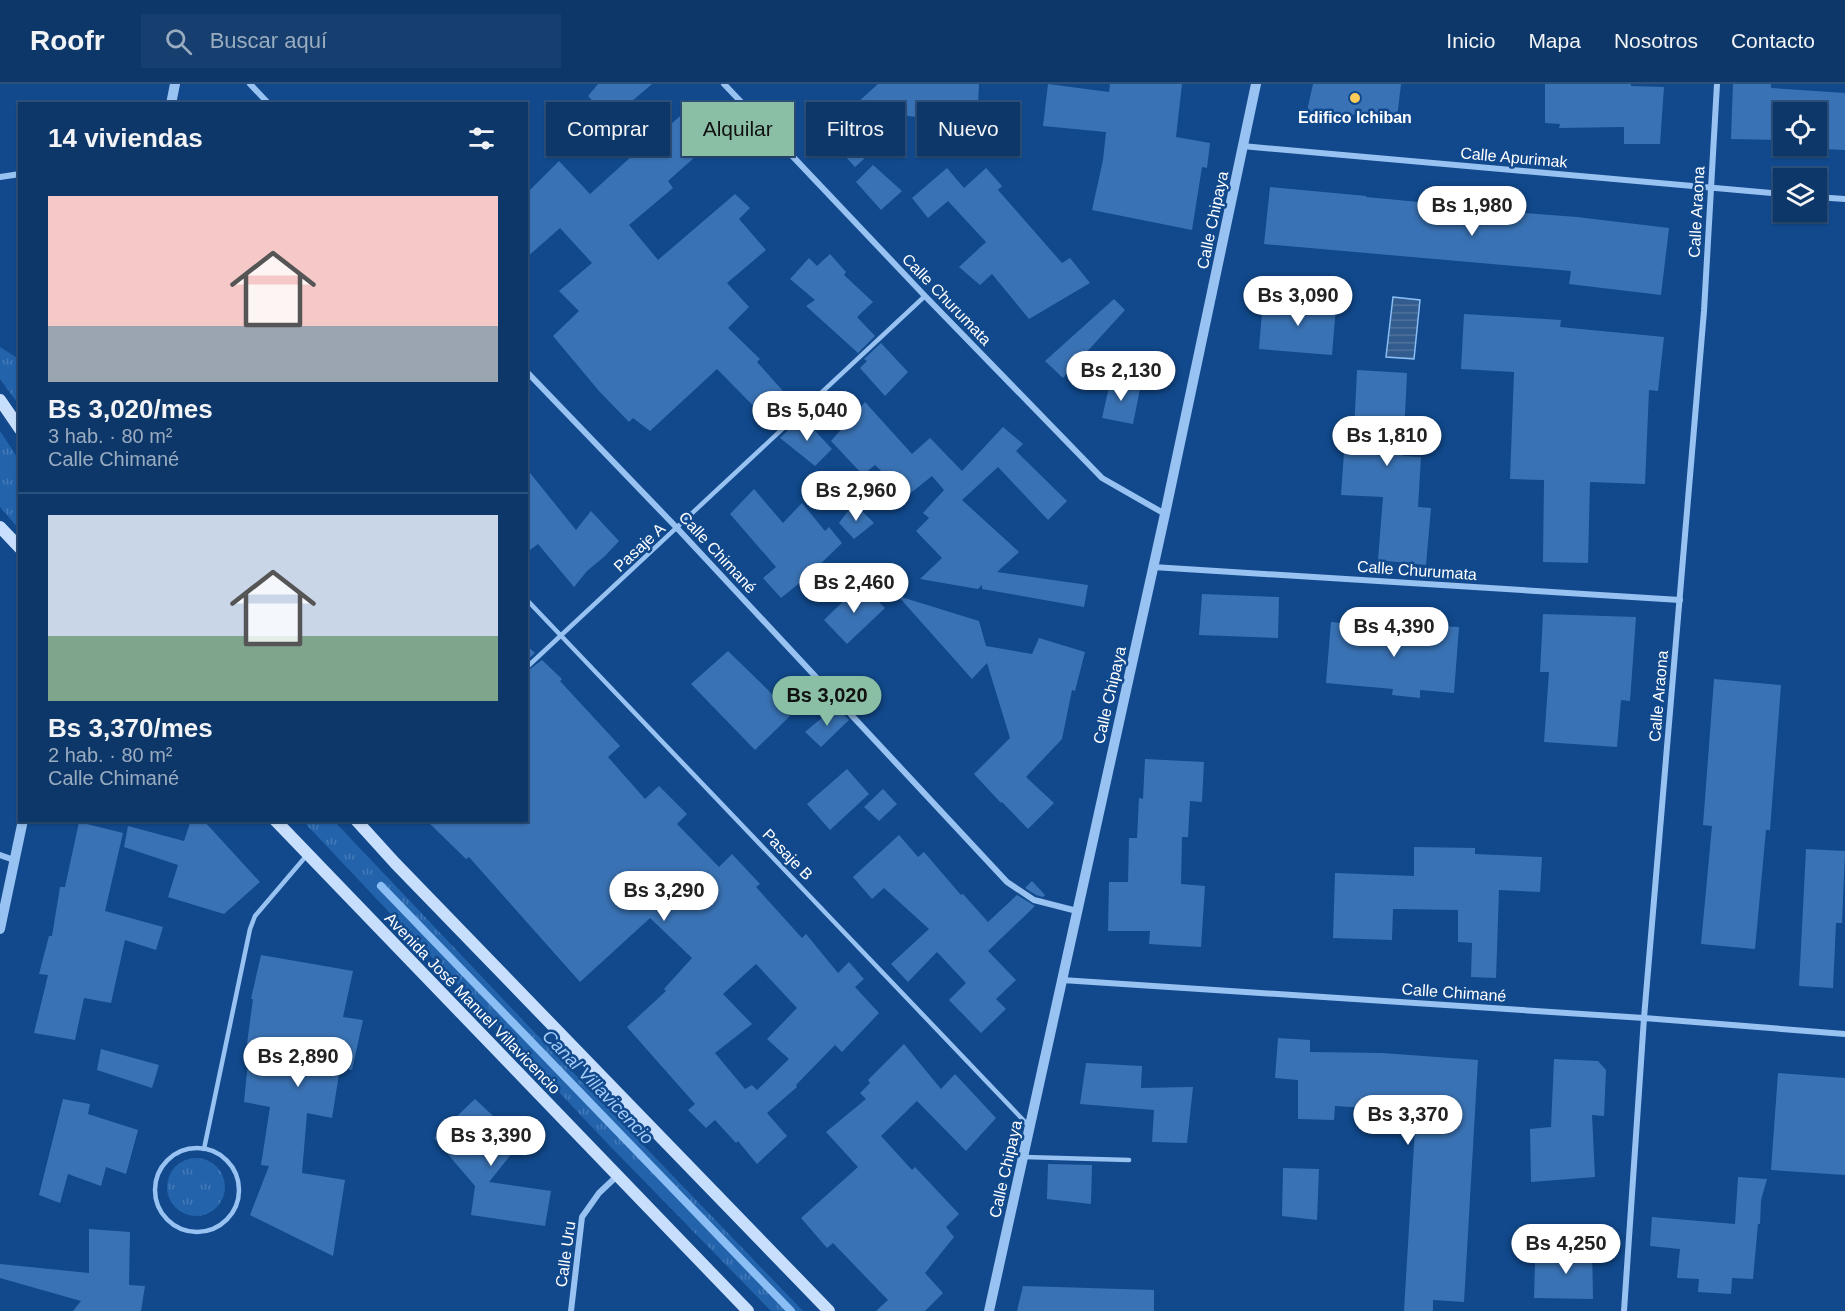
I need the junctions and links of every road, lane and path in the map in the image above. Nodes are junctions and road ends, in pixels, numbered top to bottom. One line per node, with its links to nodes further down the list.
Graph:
1 (175, 84): 6 (street)
2 (250, 84): 7 (street)
3 (724, 84): 15 (street, Calle Churumata)
4 (1256, 84): 8 (street, Calle Chipaya)
5 (1717, 84): 11 (street, Calle Araona)
6 (171, 102)
7 (267, 102)
8 (1242, 146): 11 (street, Calle Apurimak); 19 (street, Calle Chipaya)
9 (18, 174): 10 (street)
10 (0, 177)
11 (1710, 188): 12 (street, Calle Apurimak); 24 (street, Calle Araona)
12 (1773, 193)
13 (1827, 198): 14 (street)
14 (1845, 199)
15 (925, 297): 19 (street, Calle Churumata); 21 (lane, Pasaje A)
16 (528, 373): 21 (street, Calle Chimané)
17 (0, 400): 18 (main road)
18 (18, 426)
19 (1165, 514): 23 (street, Calle Chipaya)
20 (0, 527): 22 (main road)
21 (677, 528): 26 (lane, Pasaje A); 34 (street, Calle Chimané)
22 (18, 546)
23 (1153, 567): 24 (street, Calle Churumata); 34 (street, Calle Chipaya)
24 (1680, 600): 37 (street, Calle Araona)
25 (528, 601): 26 (lane, Pasaje B)
26 (561, 635): 27 (lane, Pasaje A); 39 (lane, Pasaje B)
27 (528, 666)
28 (23, 822): 33 (street)
29 (277, 822): 32 (main road, Avenida José Manuel Villavicencio)
30 (360, 822): 46 (main road)
31 (0, 855): 33 (street)
32 (308, 855): 40 (lane); 43 (main road, Avenida José Manuel Villavicencio)
33 (14, 860): 35 (street)
34 (1077, 911): 36 (street, Calle Chipaya)
35 (0, 929)
36 (1061, 980): 37 (street, Calle Chimané); 39 (street, Calle Chipaya)
37 (1644, 1018): 38 (street, Calle Chimané); 48 (street, Calle Araona)
38 (1845, 1034)
39 (1030, 1127): 41 (street, Calle Chipaya)
40 (204, 1149): 40 (lane)
41 (1024, 1157): 42 (lane); 47 (street, Calle Chipaya)
42 (1129, 1160)
43 (617, 1176): 44 (street, Calle Uru); 45 (main road, Avenida José Manuel Villavicencio)
44 (571, 1311)
45 (748, 1311)
46 (829, 1311)
47 (989, 1311)
48 (1624, 1311)

